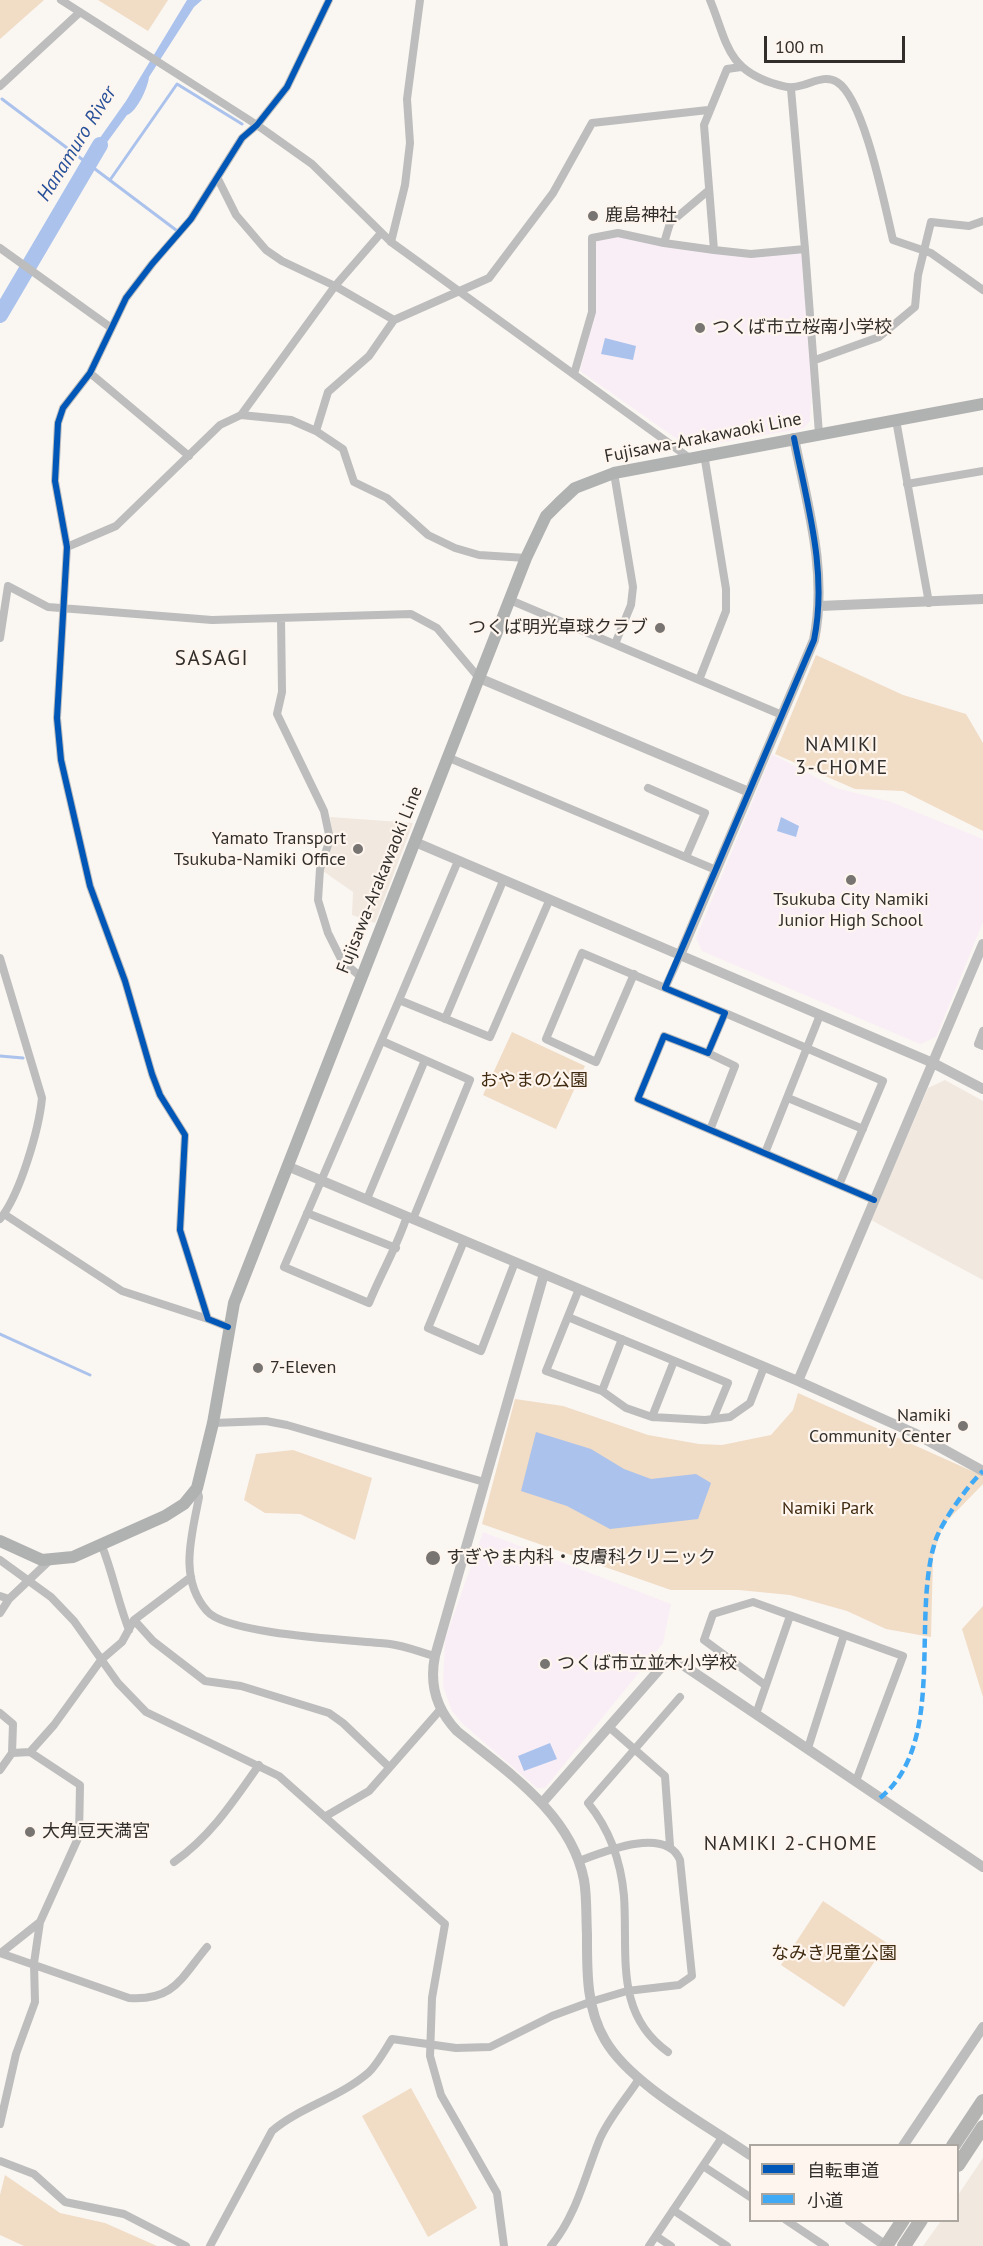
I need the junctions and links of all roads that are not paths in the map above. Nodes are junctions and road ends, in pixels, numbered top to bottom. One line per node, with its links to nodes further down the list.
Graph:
1 (62, 0): 5 (street)
2 (329, 0): 10 (street)
3 (420, 0): 15 (street)
4 (710, 0): 6 (street)
5 (80, 12): 7 (street); 10 (street)
6 (741, 67): 8 (street); 9 (street)
7 (0, 86)
8 (791, 89): 18 (street); 20 (street)
9 (708, 110): 12 (street); 23 (street)
10 (257, 125): 11 (street); 14 (street)
11 (218, 179): 21 (street); 25 (street)
12 (709, 190): 16 (street); 19 (street)
13 (983, 221): 20 (street)
14 (381, 233): 15 (street); 21 (street)
15 (391, 242): 23 (street)
16 (664, 243): 19 (street); 28 (street)
17 (3, 249): 25 (street)
18 (805, 249): 19 (street); 26 (street)
19 (714, 250)
20 (925, 250): 22 (street); 26 (street)
21 (335, 286): 24 (street); 30 (street)
22 (983, 290)
23 (457, 292): 24 (street); 28 (street)
24 (394, 320): 32 (street)
25 (110, 327): 27 (street)
26 (815, 360): 33 (street)
27 (90, 373): 36 (street); 41 (street)
28 (574, 374): 37 (street)
29 (983, 404): 31 (main road, Fujisawa-Arakawaoki Line)
30 (241, 415): 32 (street); 36 (street)
31 (896, 420): 33 (main road, Fujisawa-Arakawaoki Line); 40 (street)
32 (316, 431): 42 (street)
33 (819, 434): 34 (main road, Fujisawa-Arakawaoki Line)
34 (794, 438): 35 (main road, Fujisawa-Arakawaoki Line); 46 (street)
35 (704, 454): 37 (main road, Fujisawa-Arakawaoki Line); 52 (street)
36 (189, 456): 41 (street)
37 (688, 457): 39 (main road, Fujisawa-Arakawaoki Line)
38 (983, 471): 40 (street)
39 (614, 472): 42 (main road, Fujisawa-Arakawaoki Line); 50 (street)
40 (908, 484): 45 (street)
41 (67, 547): 47 (street)
42 (526, 558): 44 (main road, Fujisawa-Arakawaoki Line)
43 (983, 599): 45 (street)
44 (510, 600): 50 (street); 51 (main road, Fujisawa-Arakawaoki Line)
45 (929, 603): 46 (street)
46 (820, 606): 53 (street)
47 (65, 609): 48 (street); 49 (street); 99 (street)
48 (281, 618): 51 (street); 67 (street)
49 (0, 638)
50 (615, 644): 52 (street)
51 (479, 678): 54 (main road, Fujisawa-Arakawaoki Line); 56 (street)
52 (699, 680): 53 (street)
53 (782, 715): 56 (street)
54 (447, 757): 57 (main road, Fujisawa-Arakawaoki Line); 58 (street)
55 (648, 788): 58 (street)
56 (749, 792): 60 (street)
57 (415, 842): 59 (street); 67 (main road, Fujisawa-Arakawaoki Line)
58 (686, 857): 60 (street)
59 (458, 861): 61 (street); 69 (street)
60 (716, 870): 64 (street)
61 (503, 881): 62 (street); 72 (street)
62 (549, 902): 64 (street); 72 (street)
63 (983, 944): 79 (street)
64 (680, 955): 68 (street); 71 (street)
65 (0, 958): 91 (street)
66 (634, 974): 66 (street); 68 (street)
67 (361, 977): 85 (main road, Fujisawa-Arakawaoki Line)
68 (665, 988): 70 (street)
69 (399, 1000): 72 (street); 74 (street)
70 (725, 1013): 76 (street); 77 (street)
71 (820, 1015): 76 (street); 79 (street)
72 (445, 1019)
73 (983, 1031): 75 (street)
74 (382, 1041): 78 (street); 86 (street)
75 (983, 1046)
76 (808, 1049): 81 (street); 82 (street)
77 (708, 1053): 83 (street); 83 (street)
78 (425, 1060): 88 (street); 92 (street)
79 (933, 1063): 80 (street); 89 (street)
80 (983, 1089)
81 (788, 1098): 82 (street); 84 (street)
82 (863, 1129): 87 (street)
83 (710, 1130): 84 (street)
84 (765, 1153): 87 (street)
85 (287, 1166): 86 (street); 100 (main road, Fujisawa-Arakawaoki Line)
86 (321, 1180): 88 (street); 90 (street)
87 (839, 1185): 89 (street)
88 (367, 1199): 92 (street)
89 (874, 1200): 104 (street)
90 (307, 1214): 94 (street); 94 (street)
91 (2, 1217): 99 (street)
92 (410, 1218): 93 (street); 94 (street)
93 (464, 1240): 95 (street); 95 (street)
94 (396, 1248)
95 (515, 1262): 96 (street)
96 (544, 1274): 97 (street); 110 (street)
97 (579, 1289): 98 (street); 103 (street)
98 (568, 1317): 101 (street); 105 (street)
99 (207, 1319): 100 (street)
100 (228, 1327): 108 (main road, Fujisawa-Arakawaoki Line)
101 (622, 1339): 102 (street); 105 (street)
102 (674, 1361): 106 (street); 107 (street)
103 (764, 1367): 104 (street); 107 (street)
104 (798, 1381): 109 (street)
105 (602, 1390): 106 (street)
106 (652, 1417): 107 (street)
107 (713, 1419)
108 (213, 1423): 110 (street); 111 (main road, Fujisawa-Arakawaoki Line)
109 (983, 1471)
110 (484, 1482): 125 (street)
111 (198, 1488): 113 (main road); 116 (street)
112 (0, 1541): 115 (main road)
113 (102, 1546): 115 (main road); 123 (street)
114 (0, 1560): 117 (street)
115 (50, 1560): 117 (street)
116 (191, 1577): 122 (street); 125 (street)
117 (27, 1581): 119 (street); 126 (street)
118 (0, 1596): 119 (street)
119 (9, 1599): 120 (street)
120 (0, 1613)
121 (790, 1616): 124 (street); 127 (street); 127 (street)
122 (134, 1620): 123 (street); 138 (street)
123 (129, 1630): 126 (street)
124 (844, 1635): 133 (street); 140 (street)
125 (435, 1656): 129 (street)
126 (101, 1660): 135 (street); 137 (street)
127 (765, 1685): 131 (street)
128 (680, 1697): 134 (street)
129 (440, 1710): 138 (street); 141 (street)
130 (0, 1713): 136 (street)
131 (756, 1714): 132 (street); 133 (street)
132 (609, 1727): 134 (street); 141 (street)
133 (808, 1748): 140 (street)
134 (635, 1749): 143 (street); 144 (street)
135 (30, 1752): 136 (street); 148 (street)
136 (12, 1753): 139 (street)
137 (259, 1765): 142 (street); 146 (street)
138 (389, 1767): 142 (street)
139 (0, 1770)
140 (856, 1781): 147 (street)
141 (542, 1803): 145 (street)
142 (326, 1815): 155 (street)
143 (670, 1846): 144 (street); 152 (street)
144 (614, 1848): 145 (street); 152 (street)
145 (579, 1861): 153 (street)
146 (174, 1862)
147 (983, 1867)
148 (40, 1922): 150 (street); 151 (street)
149 (207, 1947): 151 (street)
150 (1, 1953): 151 (street)
151 (34, 1963): 159 (street)
152 (627, 1991): 153 (street); 156 (street)
153 (590, 2002): 155 (street); 157 (street)
154 (983, 2027): 162 (street)
155 (430, 2046): 176 (street); 177 (street)
156 (668, 2052)
157 (639, 2079): 161 (street); 178 (street)
158 (983, 2101): 163 (main road)
159 (0, 2124)
160 (983, 2127): 166 (main road)
161 (723, 2136): 164 (street); 167 (street)
162 (904, 2144)
163 (954, 2144)
164 (749, 2154)
165 (0, 2161): 175 (street)
166 (959, 2162)
167 (703, 2166): 168 (street); 169 (street)
168 (749, 2196)
169 (673, 2210): 174 (street); 181 (street)
170 (789, 2222): 182 (street)
171 (852, 2222): 183 (street)
172 (902, 2222): 183 (main road)
173 (920, 2222): 184 (main road)
174 (656, 2236): 179 (street); 180 (street)
175 (186, 2246)
176 (210, 2246)
177 (504, 2246)
178 (551, 2246)
179 (649, 2246)
180 (671, 2246)
181 (727, 2246)
182 (825, 2246)
183 (886, 2246)
184 (903, 2246)

